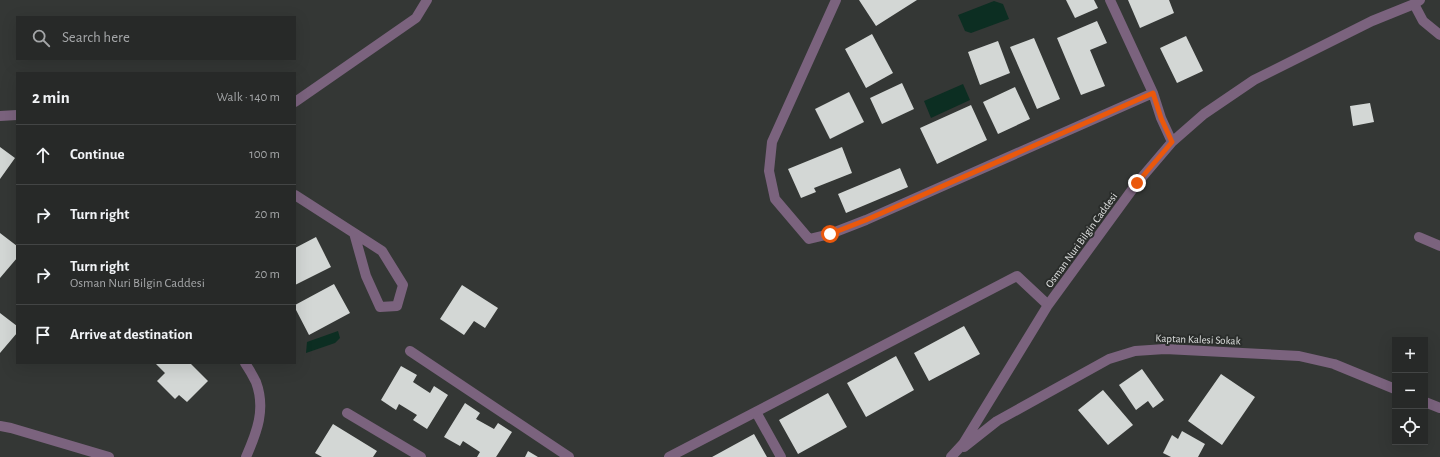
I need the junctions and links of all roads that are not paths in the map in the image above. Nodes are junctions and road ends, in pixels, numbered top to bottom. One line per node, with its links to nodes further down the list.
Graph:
1 (427, 0): 7 (street)
2 (836, 0): 6 (street)
3 (1110, 0): 6 (street)
4 (1417, 2): 5 (street); 10 (street, Osman Nuri Bilgin Caddesi)
5 (1440, 35)
6 (1153, 93): 10 (street)
7 (296, 101)
8 (16, 115): 9 (street)
9 (0, 116)
10 (1172, 142): 15 (street, Osman Nuri Bilgin Caddesi)
11 (296, 196): 12 (street)
12 (354, 233): 12 (street)
13 (1419, 237): 14 (street)
14 (1440, 246)
15 (1048, 305): 22 (street); 31 (street, Osman Nuri Bilgin Caddesi)
16 (410, 351): 28 (street)
17 (246, 364): 26 (street)
18 (1392, 388): 31 (street, Kaptan Kalesi Sokak)
19 (1428, 403): 20 (street)
20 (1440, 408)
21 (347, 412): 27 (street)
22 (756, 412): 24 (street); 30 (street)
23 (0, 426): 25 (street)
24 (686, 453): 29 (street)
25 (109, 457)
26 (246, 457)
27 (421, 457)
28 (569, 457)
29 (668, 457)
30 (781, 457)
31 (951, 457)

